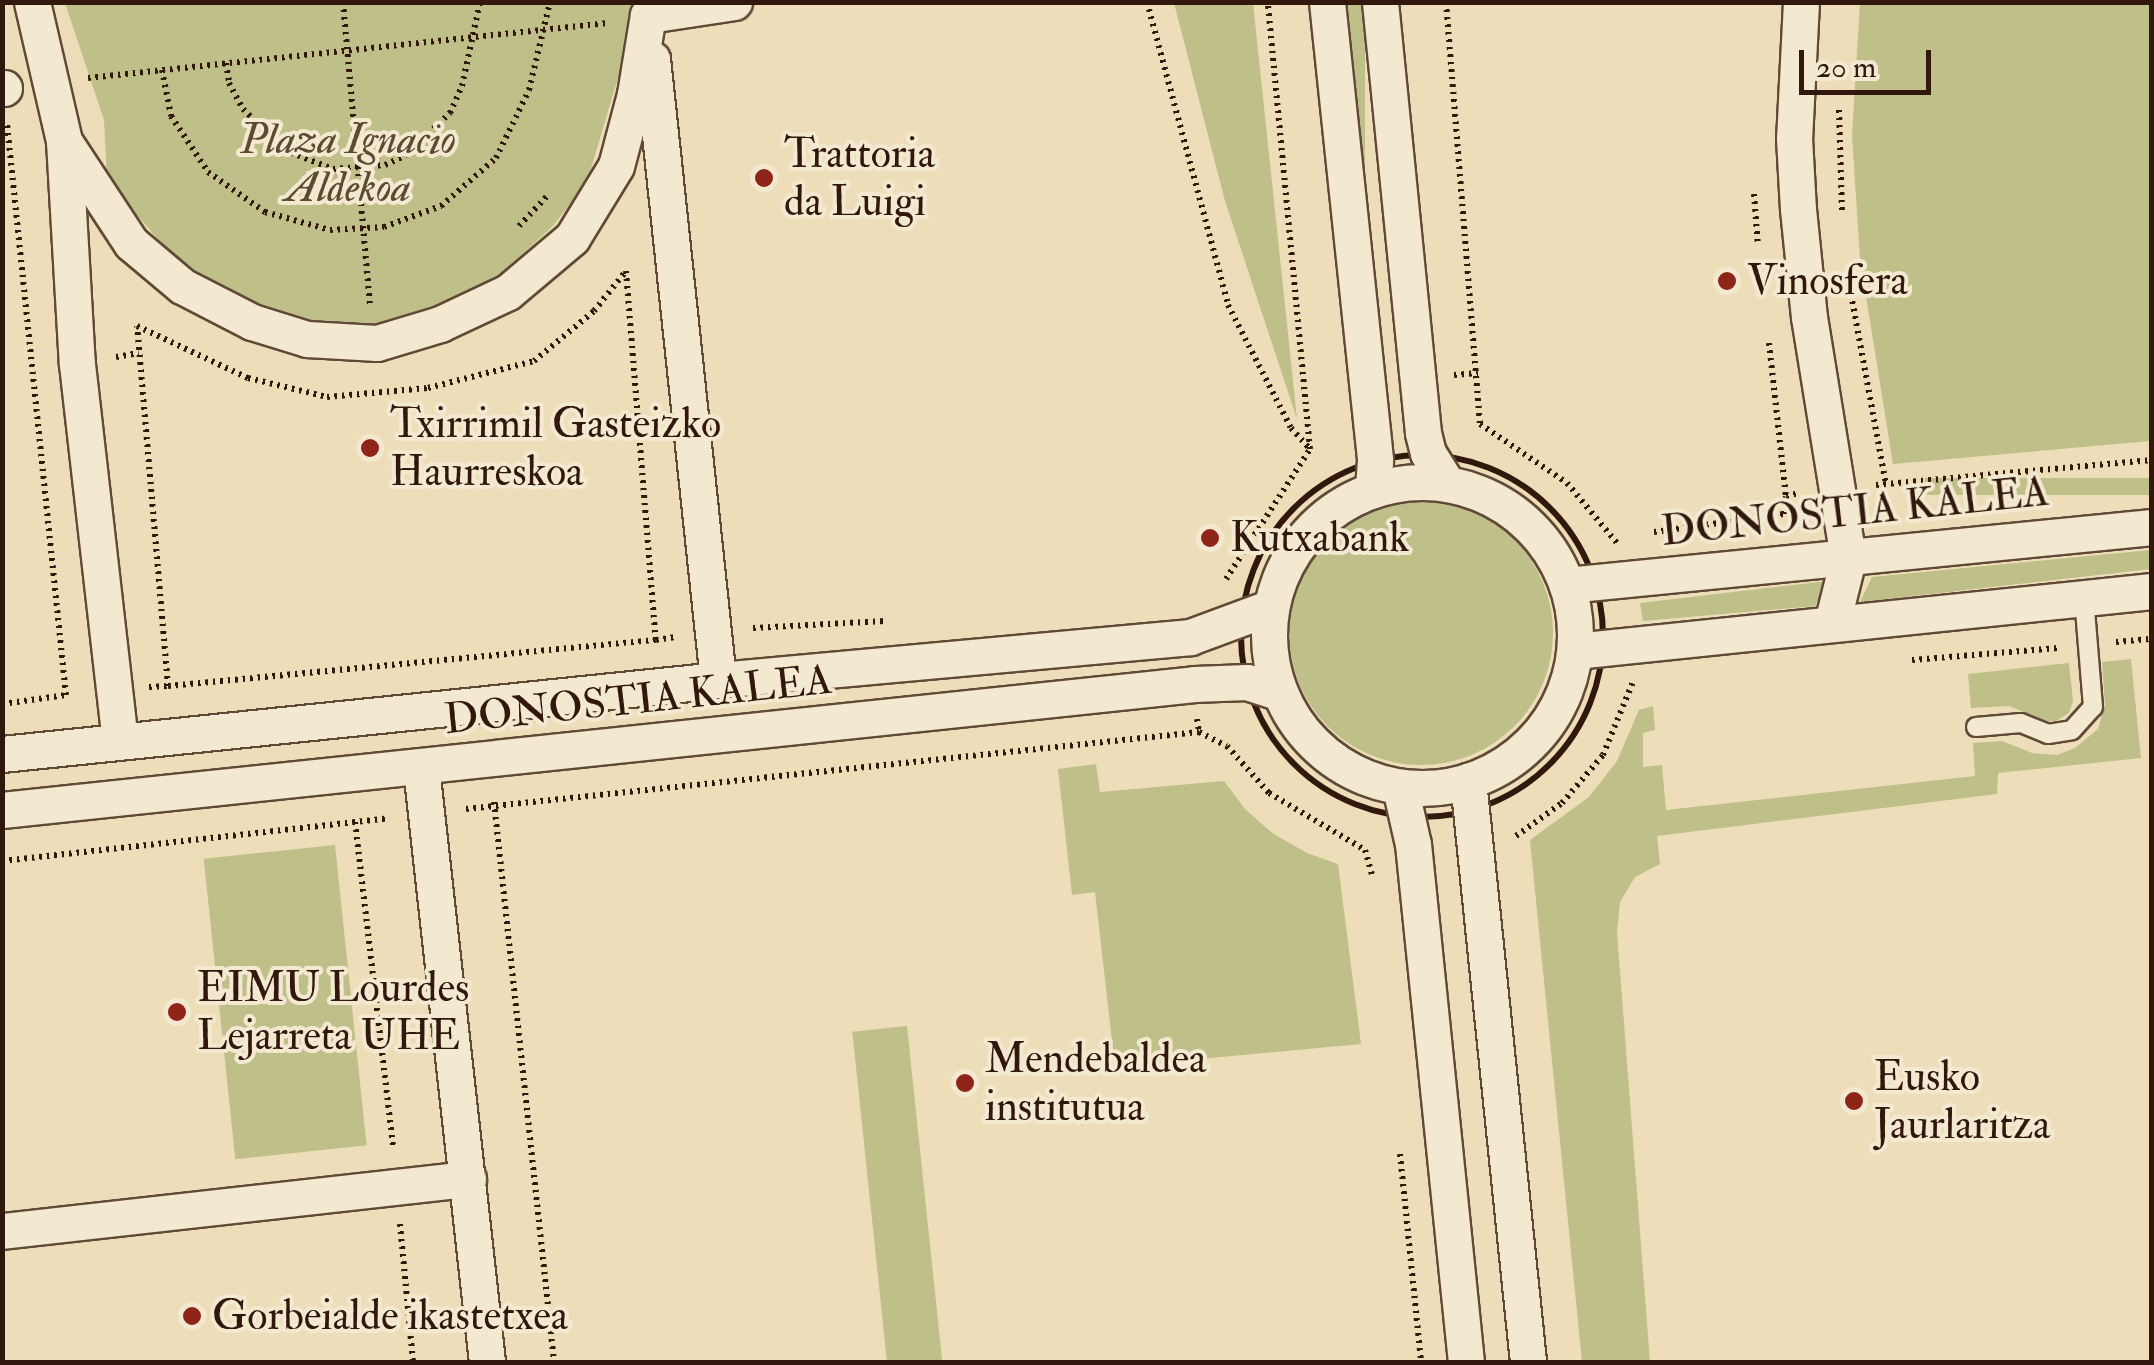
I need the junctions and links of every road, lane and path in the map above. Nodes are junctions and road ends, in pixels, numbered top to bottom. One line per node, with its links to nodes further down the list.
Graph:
1 (32, 2): 20 (street)
2 (343, 2): 17 (path)
3 (480, 2): 15 (path)
4 (550, 2): 14 (path)
5 (734, 2): 12 (street)
6 (1147, 2): 35 (path)
7 (1268, 2): 35 (path)
8 (1328, 2): 37 (street)
9 (1380, 2): 36 (street)
10 (1446, 2): 34 (path)
11 (1801, 2): 44 (street)
12 (639, 13): 13 (path); 33 (street); 52 (street)
13 (608, 23): 14 (path); 16 (path)
14 (545, 30): 15 (path); 27 (path)
15 (474, 37): 17 (path); 24 (path)
16 (604, 41)
17 (348, 51): 18 (path); 24 (path)
18 (226, 63): 19 (path); 24 (path)
19 (162, 70): 20 (path); 27 (path)
20 (54, 81): 23 (street)
21 (3, 88): 68 (path)
22 (1839, 95): 26 (path)
23 (64, 141): 33 (street); 66 (street)
24 (360, 169): 27 (path)
25 (556, 186): 28 (path)
26 (1842, 215)
27 (362, 228): 31 (path)
28 (508, 238)
29 (1850, 287): 38 (path)
30 (386, 303): 31 (path)
31 (370, 306): 32 (path); 33 (path)
32 (356, 307)
33 (376, 343)
34 (1478, 373)
35 (1310, 449): 46 (path)
36 (1438, 468): 37 (path); 37 (street); 45 (street); 45 (path)
37 (1374, 474): 50 (street); 50 (path)
38 (1886, 485)
39 (1786, 496): 41 (path)
40 (2152, 528): 44 (street, DONOSTIA KALEA)
41 (1652, 532)
42 (1633, 535): 43 (path)
43 (1614, 538)
44 (1848, 559): 45 (street, DONOSTIA KALEA); 51 (street)
45 (1582, 584): 56 (path); 56 (street)
46 (1222, 586)
47 (2152, 591): 48 (street)
48 (2084, 598): 51 (street); 55 (lane)
49 (748, 609): 52 (path)
50 (1256, 614): 60 (street, DONOSTIA KALEA); 61 (path); 67 (street)
51 (1832, 623): 56 (street)
52 (710, 630): 54 (path); 60 (street)
53 (2152, 638): 55 (path)
54 (656, 640): 57 (path); 64 (path)
55 (2088, 645): 58 (path); 72 (lane)
56 (1589, 649): 79 (street); 79 (path)
57 (484, 656): 59 (path); 70 (path)
58 (1898, 662)
59 (341, 670): 64 (path); 71 (path)
60 (718, 680): 70 (street, DONOSTIA KALEA)
61 (1247, 682): 62 (street, DONOSTIA KALEA); 67 (street, DONOSTIA KALEA); 80 (path)
62 (1194, 684): 73 (path); 76 (street, DONOSTIA KALEA)
63 (1651, 684): 65 (path)
64 (168, 686): 66 (path)
65 (1632, 686)
66 (114, 689): 68 (path); 74 (street)
67 (1280, 693): 80 (street)
68 (66, 695): 69 (path)
69 (2, 704)
70 (486, 706): 71 (street, DONOSTIA KALEA)
71 (345, 721): 74 (street, DONOSTIA KALEA)
72 (1976, 728)
73 (1198, 732): 81 (path); 86 (path)
74 (120, 742): 75 (street, DONOSTIA KALEA)
75 (2, 754)
76 (491, 761): 77 (street, DONOSTIA KALEA); 81 (path)
77 (421, 768): 78 (street, DONOSTIA KALEA); 83 (street)
78 (349, 774): 82 (street, DONOSTIA KALEA); 84 (path)
79 (1470, 796): 80 (path); 80 (street); 96 (street)
80 (1404, 802): 95 (street)
81 (495, 806): 83 (path); 93 (path)
82 (2, 810)
83 (428, 813): 84 (path); 88 (street)
84 (355, 822): 85 (path); 89 (path)
85 (2, 861)
86 (1374, 892)
87 (1400, 1147): 94 (path)
88 (468, 1179): 89 (street); 92 (street)
89 (398, 1185): 90 (street); 91 (path)
90 (2, 1231)
91 (412, 1362)
92 (486, 1362)
93 (554, 1362)
94 (1421, 1362)
95 (1466, 1362)
96 (1528, 1362)

